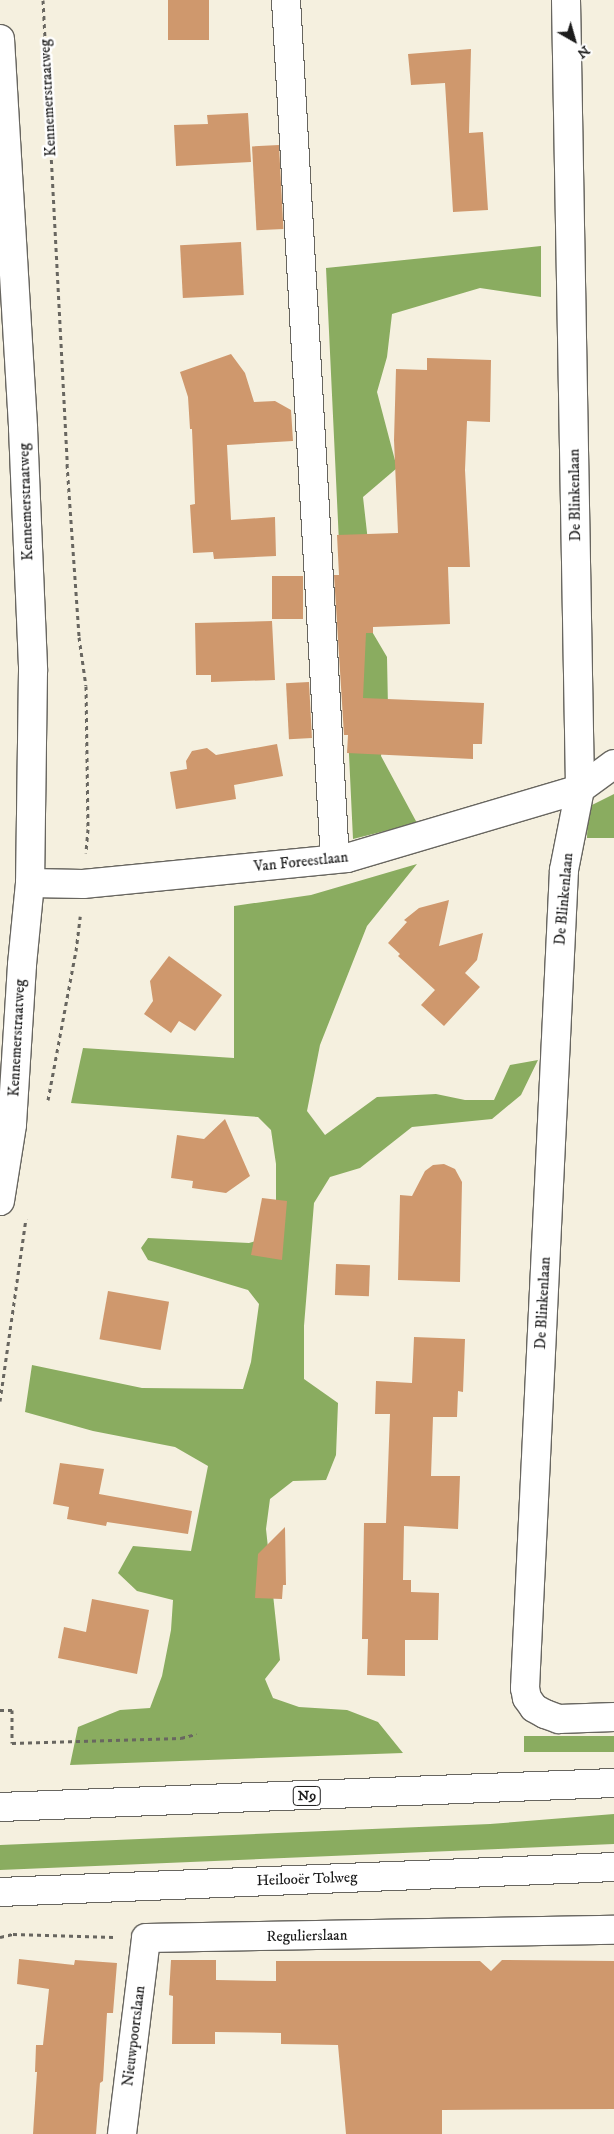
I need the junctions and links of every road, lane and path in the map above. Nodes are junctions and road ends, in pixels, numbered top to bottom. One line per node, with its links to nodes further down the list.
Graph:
1 (43, 0): 9 (path, Kennemerstraatweg)
2 (286, 0): 7 (main road)
3 (566, 0): 6 (main road, De Blinkenlaan)
4 (0, 39): 8 (main road, Kennemerstraatweg)
5 (614, 764): 6 (main road, Van Foreestlaan)
6 (580, 790): 7 (main road, Van Foreestlaan); 14 (main road, De Blinkenlaan)
7 (335, 859): 9 (main road, Van Foreestlaan)
8 (30, 884): 9 (main road, Van Foreestlaan); 10 (main road, Kennemerstraatweg)
9 (83, 884)
10 (22, 965): 11 (main road, Kennemerstraatweg); 12 (main road, Kennemerstraatweg)
11 (0, 1049)
12 (0, 1201)
13 (0, 1710): 15 (path)
14 (614, 1717)
15 (196, 1734)
16 (614, 1783): 17 (main road, N9)
17 (0, 1807)
18 (614, 1867): 19 (main road, Heilooër Tolweg)
19 (0, 1892)
20 (614, 1930): 22 (main road, Regulierslaan)
21 (0, 1938): 22 (path)
22 (146, 1938): 23 (main road, Nieuwpoortslaan)
23 (122, 2134)

